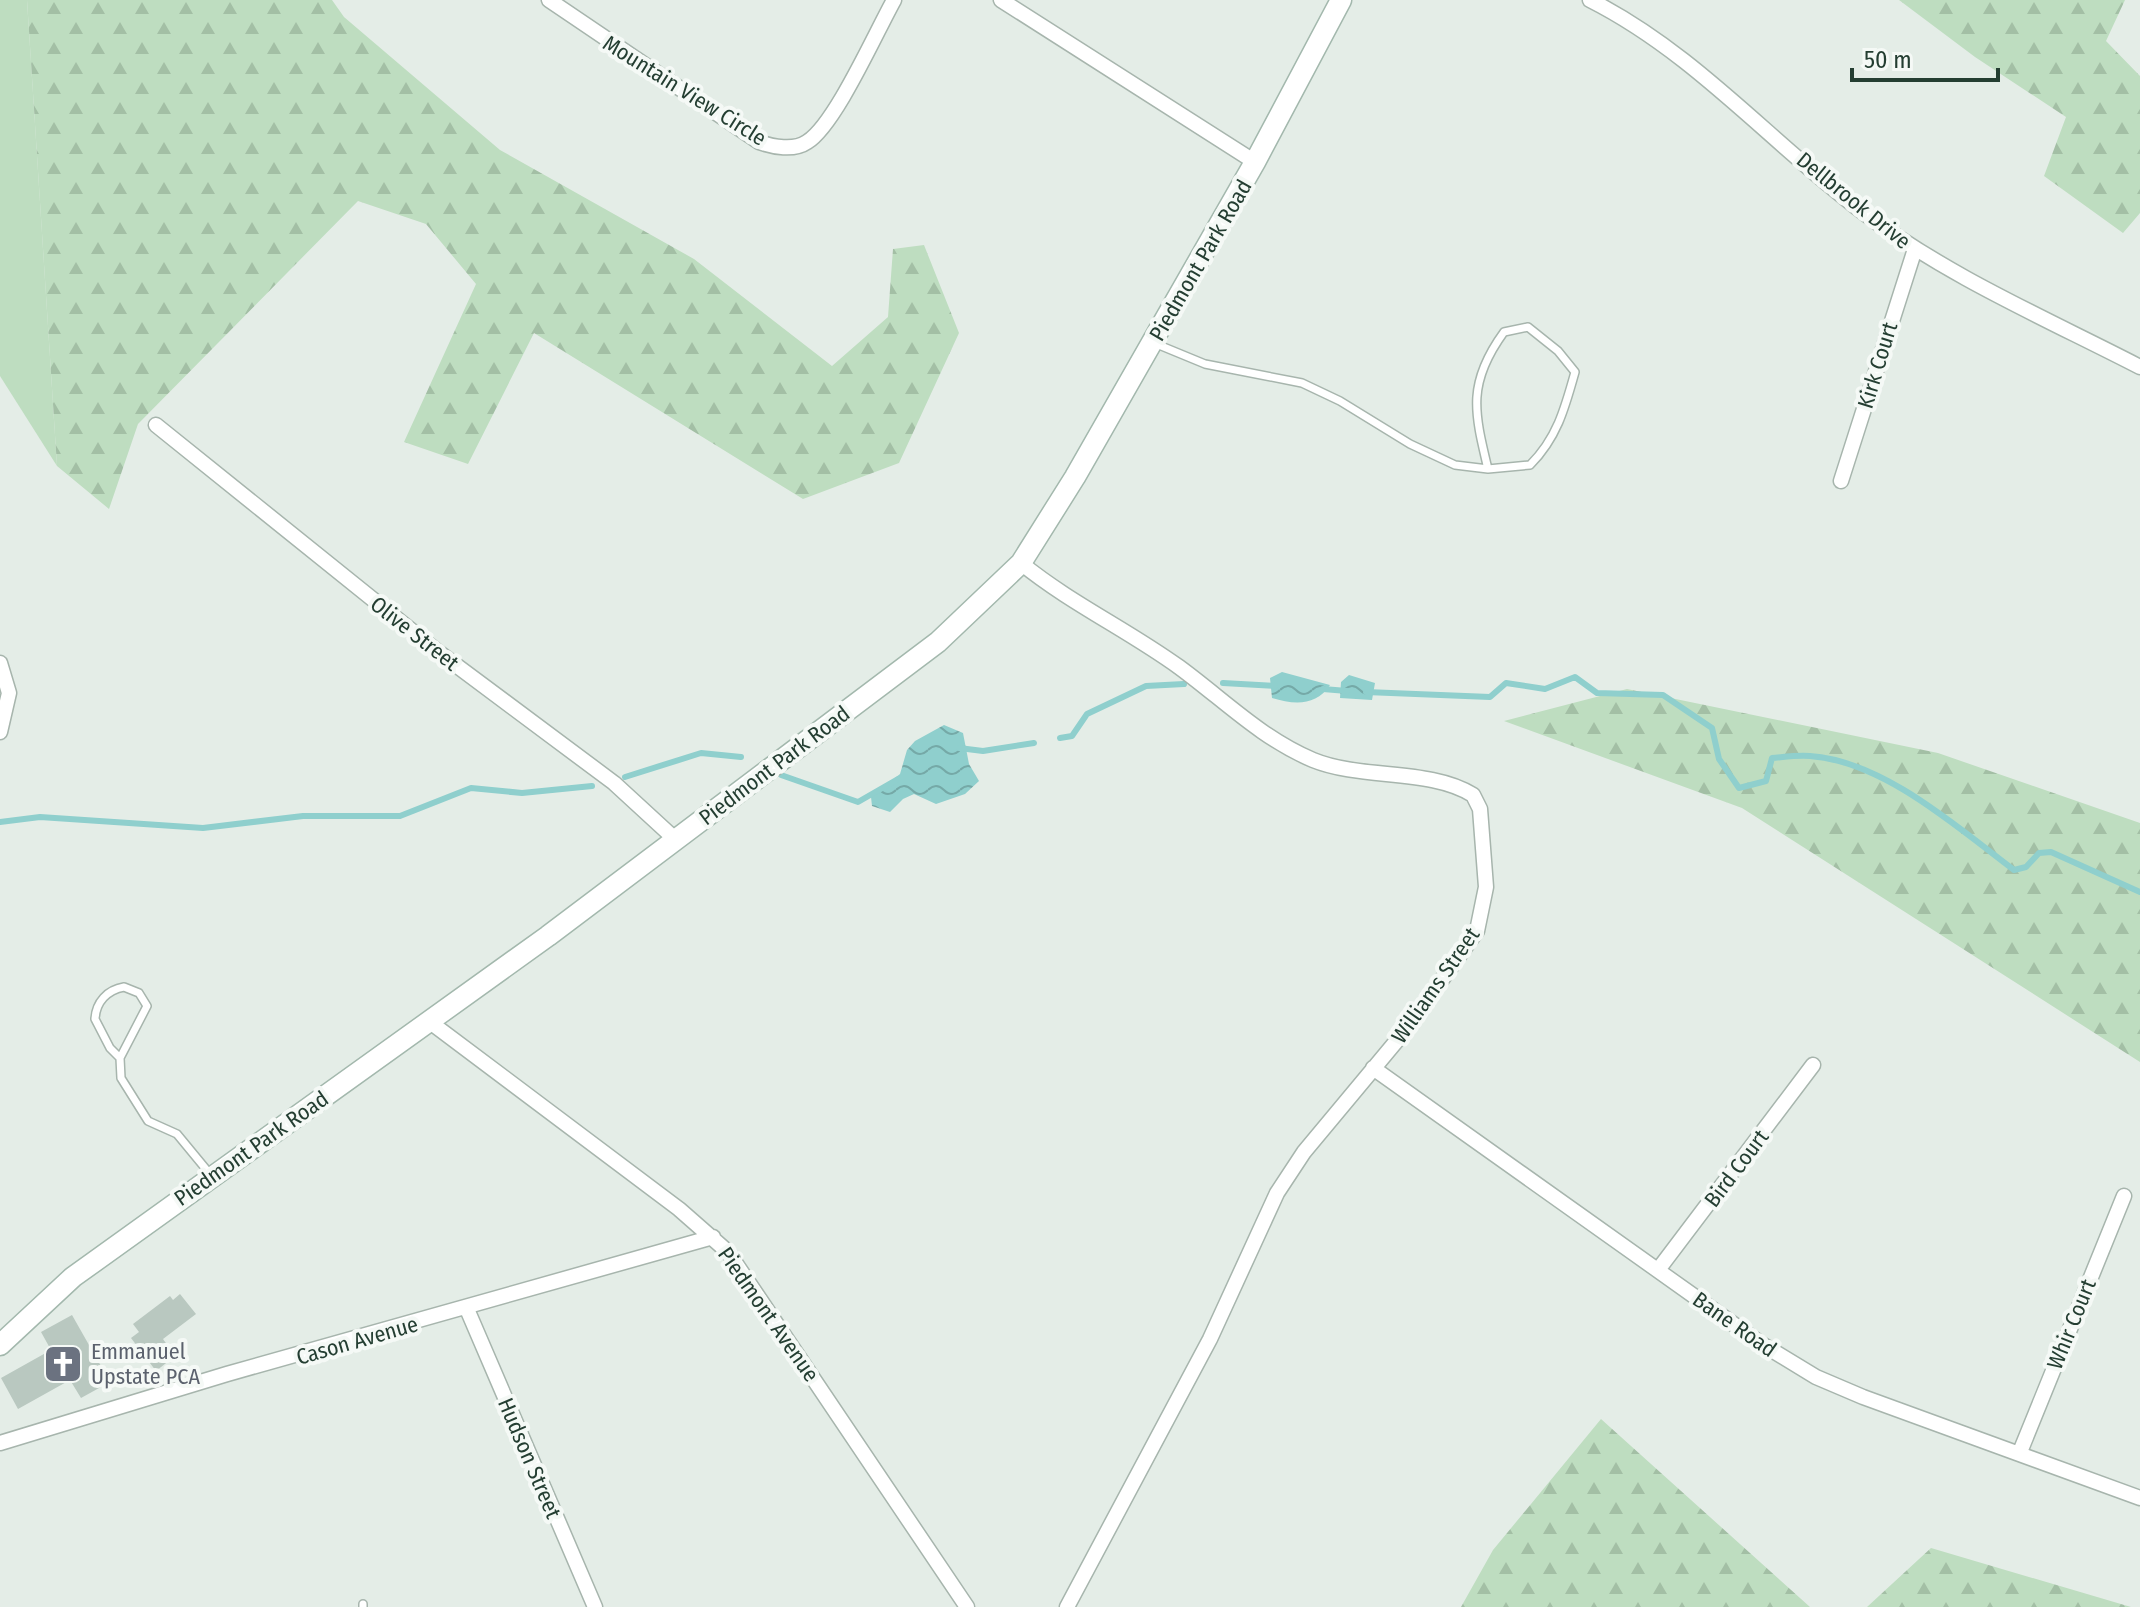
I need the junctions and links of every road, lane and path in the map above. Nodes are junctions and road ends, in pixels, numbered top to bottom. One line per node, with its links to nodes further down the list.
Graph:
1 (549, 0): 2 (street, Mountain View Circle)
2 (894, 0)
3 (1001, 0): 6 (street)
4 (1341, 0): 6 (street, Piedmont Park Road)
5 (1590, 0): 7 (street, Dellbrook Drive)
6 (1255, 162): 8 (street, Piedmont Park Road)
7 (1915, 249): 9 (street, Dellbrook Drive); 12 (street, Kirk Court)
8 (1152, 342): 11 (lane); 13 (street, Piedmont Park Road)
9 (2140, 367)
10 (156, 425): 16 (street, Olive Street)
11 (1488, 469): 11 (lane)
12 (1841, 481)
13 (1021, 563): 16 (street, Piedmont Park Road); 20 (street, Williams Street)
14 (0, 663): 15 (street)
15 (0, 732)
16 (676, 840): 17 (street, Piedmont Park Road)
17 (430, 1022): 21 (street, Piedmont Park Road); 23 (street, Piedmont Avenue)
18 (120, 1058): 18 (lane); 21 (lane)
19 (1813, 1065): 24 (street, Bird Court)
20 (1373, 1068): 24 (street, Bane Road); 32 (street, Williams Street)
21 (211, 1176): 26 (street, Piedmont Park Road)
22 (2124, 1196): 28 (street, Whir Court)
23 (713, 1237): 25 (street, Cason Avenue); 31 (street, Piedmont Avenue)
24 (1658, 1270): 28 (street, Bane Road)
25 (467, 1309): 27 (street, Cason Avenue); 30 (street, Hudson Street)
26 (0, 1345)
27 (0, 1443)
28 (2020, 1452): 29 (street, Bane Road)
29 (2140, 1498)
30 (595, 1607)
31 (967, 1607)
32 (1067, 1607)

